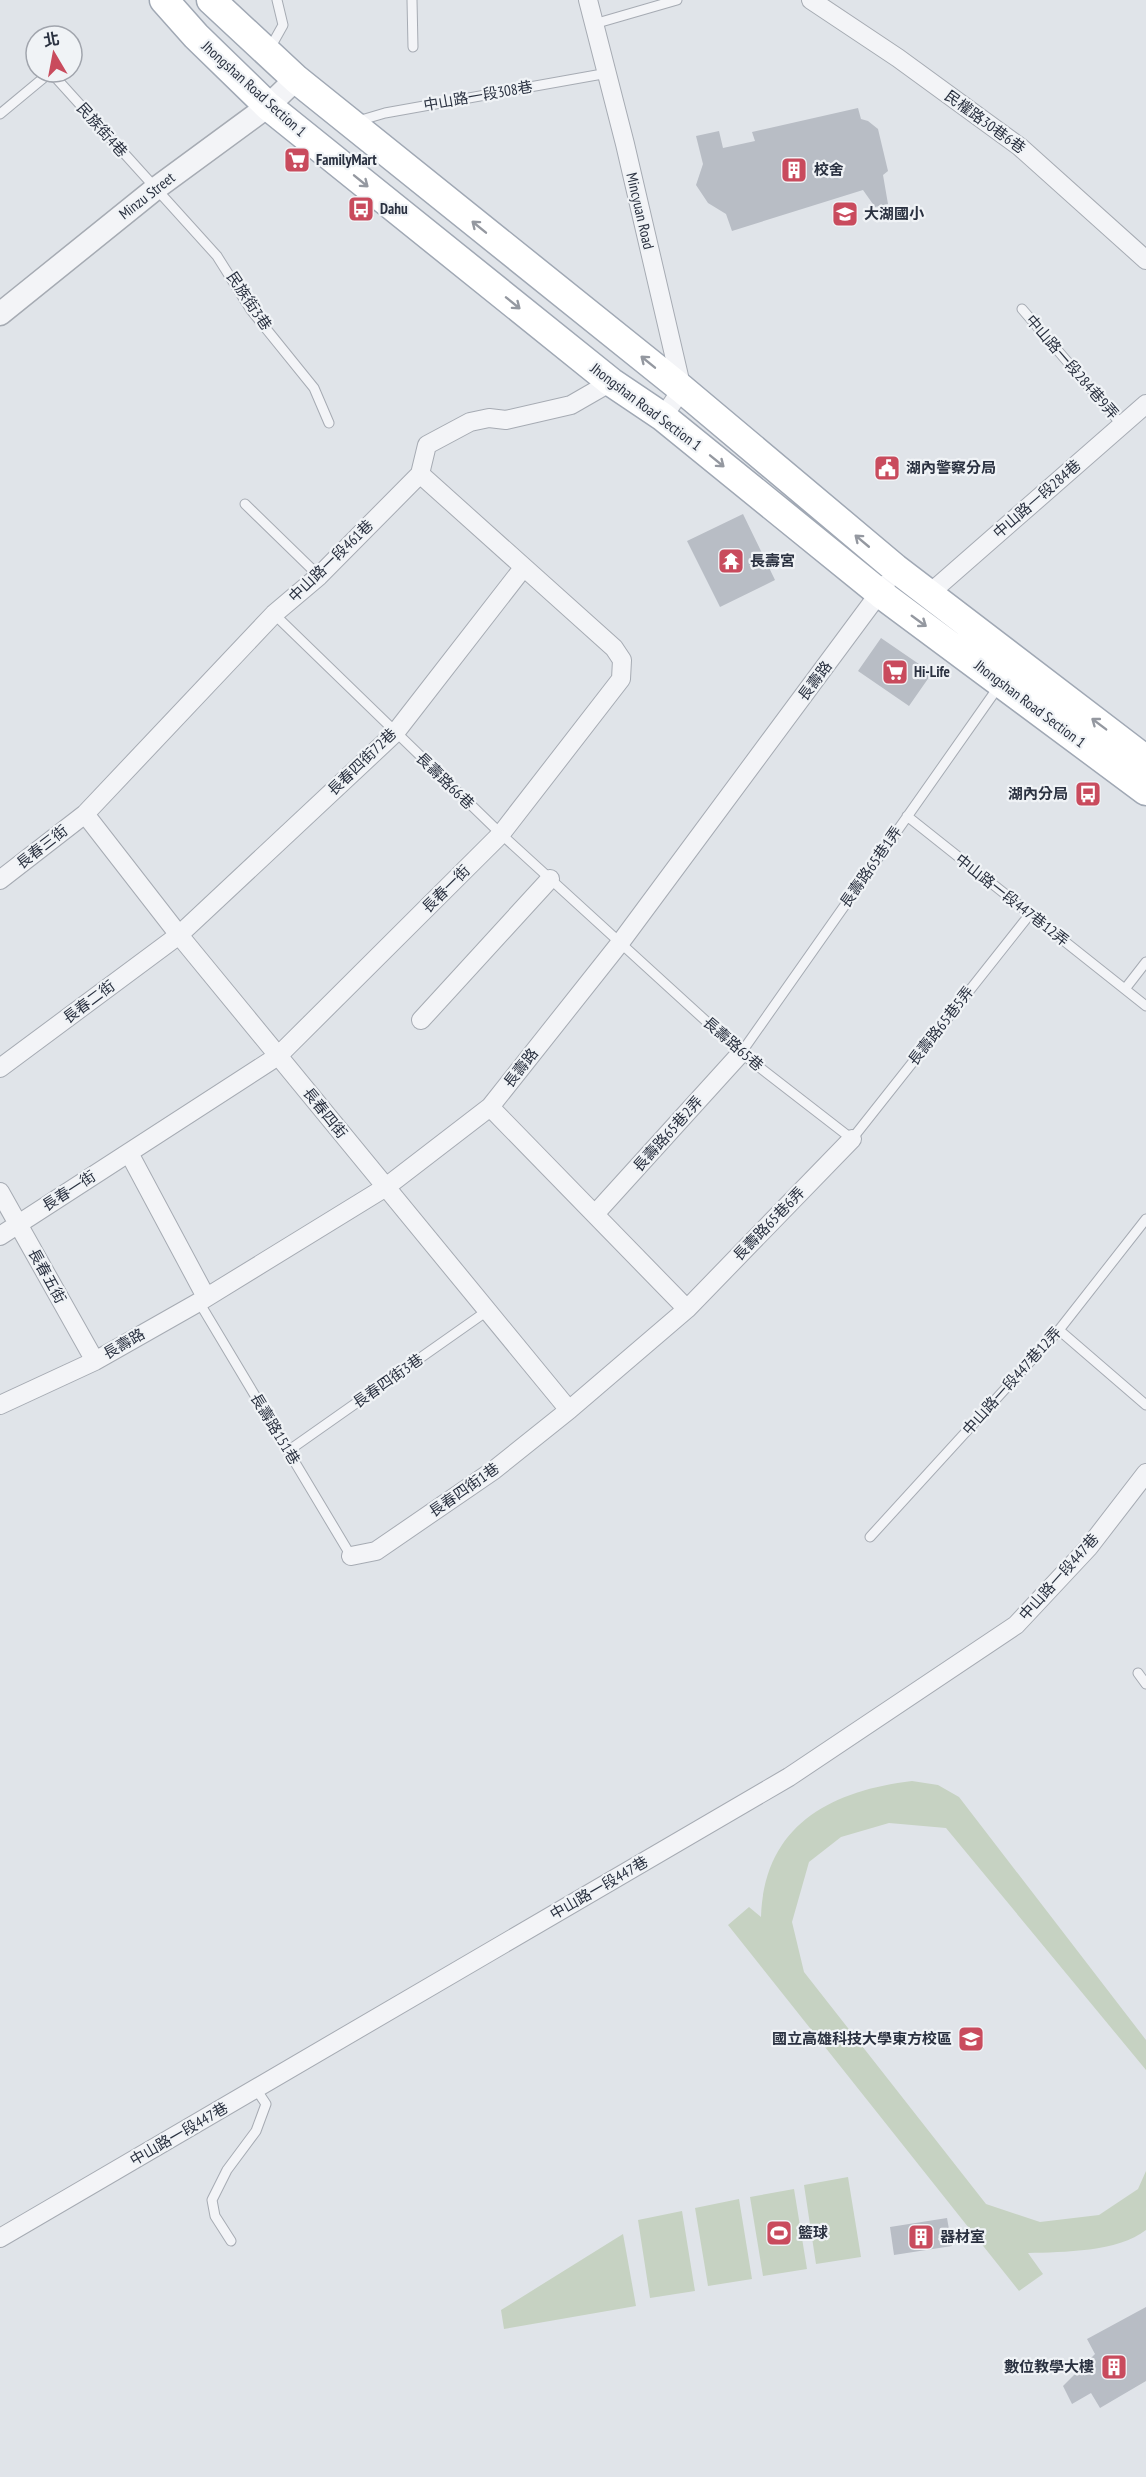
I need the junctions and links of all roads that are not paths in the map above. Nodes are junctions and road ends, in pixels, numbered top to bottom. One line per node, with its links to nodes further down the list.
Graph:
1 (164, 0): 13 (main road, Jhongshan Road Section 1)
2 (211, 0): 10 (main road, Jhongshan Road Section 1)
3 (277, 0): 10 (lane)
4 (412, 0): 9 (lane)
5 (588, 0): 8 (street, Mincyuan Road)
6 (676, 0): 8 (lane)
7 (811, 0): 17 (street, 民權路30巷6巷)
8 (594, 24): 11 (street, Mincyuan Road)
9 (413, 47)
10 (268, 51): 12 (main road, Jhongshan Road Section 1)
11 (608, 73): 15 (lane, 中山路一段308巷); 21 (street, Mincyuan Road)
12 (296, 79): 13 (street, Minzu Street); 15 (main road, Jhongshan Road Section 1)
13 (268, 106): 16 (street, Minzu Street); 20 (main road, Jhongshan Road Section 1, one-way to 20)
14 (0, 114): 16 (lane, 民族街4巷)
15 (350, 124): 21 (main road, Jhongshan Road Section 1, one-way to 15)
16 (155, 189): 19 (street, Minzu Street); 24 (lane, 民族街3巷)
17 (1146, 260)
18 (1022, 309): 25 (lane, 中山路一段284巷9弄)
19 (0, 314)
20 (611, 382): 23 (main road, Jhongshan Road Section 1); 26 (street, 中山路一段461巷)
21 (682, 389): 23 (street); 29 (main road, Jhongshan Road Section 1, one-way to 21)
22 (1146, 404): 25 (street, 中山路一段284巷)
23 (663, 417): 31 (main road, Jhongshan Road Section 1, one-way to 31)
24 (329, 423)
25 (1122, 425): 32 (street, 中山路一段284巷)
26 (420, 474): 28 (street, 長春一街); 30 (street, 中山路一段461巷)
27 (245, 504): 30 (lane)
28 (523, 568): 35 (street, 長春四街72巷); 40 (street, 長春一街)
29 (895, 568): 31 (street, 長壽路); 32 (main road, Jhongshan Road Section 1)
30 (319, 576): 33 (street, 中山路一段461巷)
31 (881, 594): 34 (main road, Jhongshan Road Section 1, one-way to 34); 45 (street, 長壽路)
32 (929, 594): 36 (main road, Jhongshan Road Section 1, one-way to 32)
33 (274, 614): 35 (lane, 長壽路66巷); 38 (street, 中山路一段461巷)
34 (1002, 682): 37 (main road, Jhongshan Road Section 1); 39 (lane, 長壽路65巷1弄)
35 (395, 733): 40 (lane, 長壽路66巷); 44 (street, 長春四街72巷)
36 (1146, 760)
37 (1146, 791)
38 (85, 814): 42 (street, 長春三街); 44 (street, 長春四街)
39 (907, 816): 43 (lane, 中山路一段447巷12弄); 50 (lane, 長壽路65巷1弄)
40 (501, 834): 41 (lane, 長壽路66巷); 51 (street, 長春一街)
41 (550, 879): 45 (lane, 長壽路66巷); 49 (street)
42 (0, 880)
43 (1030, 914): 47 (lane, 中山路一段447巷12弄); 54 (lane, 長壽路65巷5弄)
44 (179, 935): 51 (street, 長春四街); 52 (street, 長春二街)
45 (620, 943): 50 (lane, 長壽路65巷); 53 (street, 長壽路)
46 (1146, 962): 47 (lane)
47 (1125, 989): 48 (lane, 中山路一段447巷12弄)
48 (1146, 1006)
49 (421, 1020)
50 (741, 1053): 54 (lane, 長壽路65巷); 58 (street, 長壽路65巷2弄)
51 (278, 1056): 55 (street, 長春一街); 56 (street, 長春四街)
52 (0, 1068)
53 (490, 1107): 56 (street, 長壽路); 58 (street)
54 (852, 1139): 63 (street, 長壽路65巷6弄)
55 (129, 1153): 60 (street, 長春一街); 62 (street)
56 (386, 1188): 62 (street, 長壽路); 64 (street, 長春四街)
57 (0, 1192): 60 (street, 長春五街)
58 (595, 1214): 63 (street)
59 (1146, 1219): 65 (lane, 中山路一段447巷12弄)
60 (18, 1224): 61 (street, 長春一街); 66 (street, 長春五街)
61 (0, 1236)
62 (202, 1299): 66 (street, 長壽路); 70 (lane, 長壽路151巷)
63 (687, 1309): 69 (street, 長壽路65巷6弄)
64 (487, 1311): 69 (street, 長春四街); 70 (lane, 長春四街3巷)
65 (1059, 1330): 68 (lane); 72 (lane, 中山路一段447巷12弄)
66 (95, 1361): 67 (street, 長壽路)
67 (0, 1405)
68 (1146, 1406)
69 (569, 1410): 73 (street, 長春四街1巷)
70 (288, 1451): 73 (lane, 長壽路151巷)
71 (1146, 1473): 76 (street, 中山路一段447巷)
72 (870, 1537)
73 (351, 1556)
74 (1138, 1672): 75 (lane)
75 (1146, 1684)
76 (256, 2089): 77 (street, 中山路一段447巷); 78 (lane)
77 (0, 2238)
78 (231, 2241)

